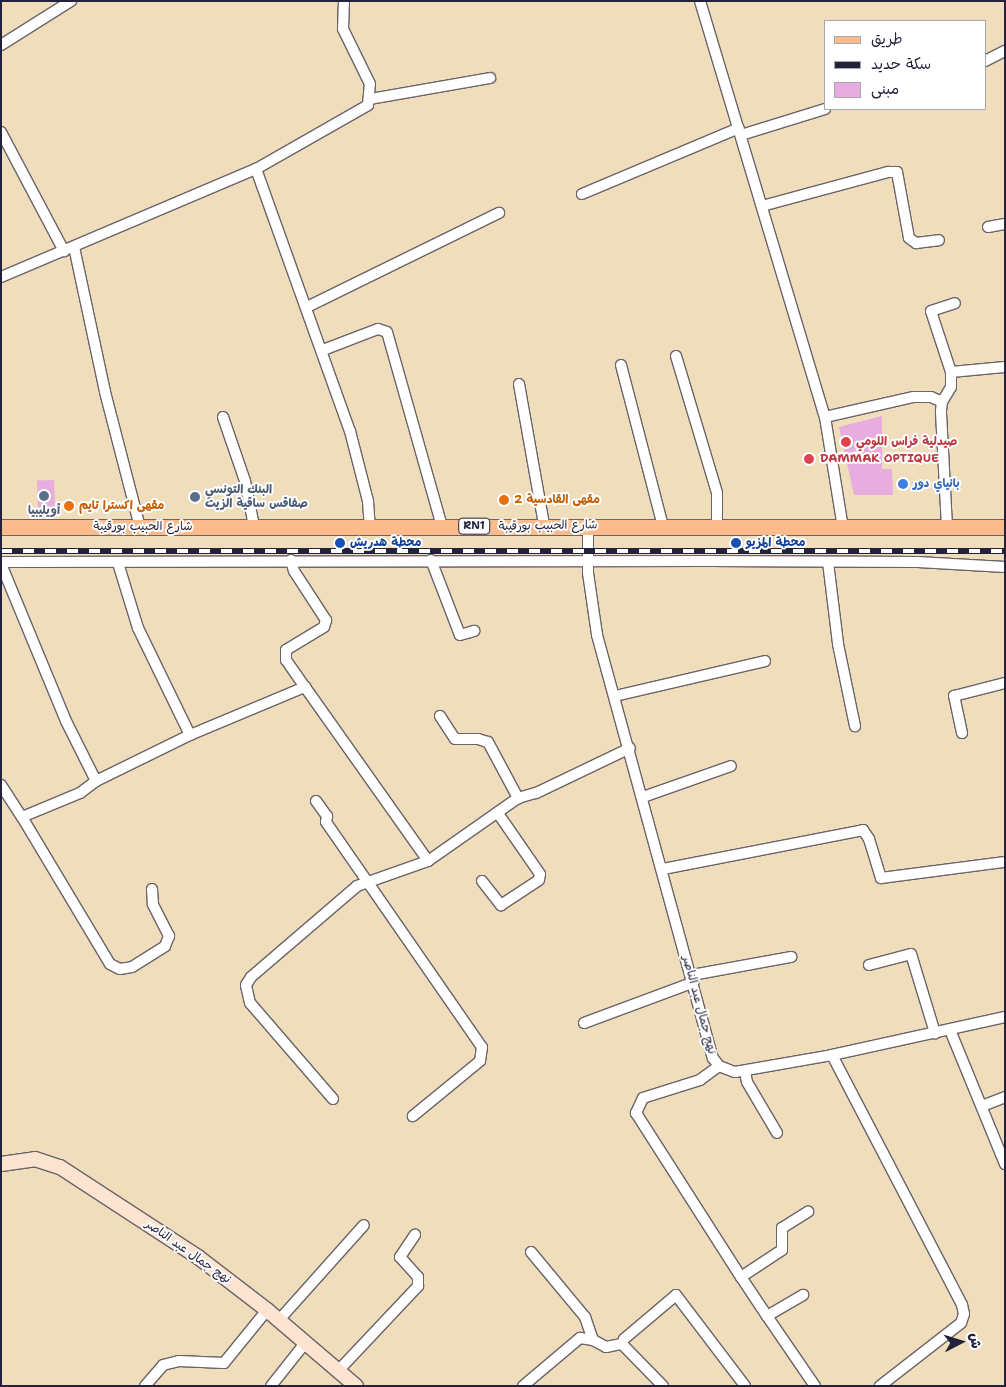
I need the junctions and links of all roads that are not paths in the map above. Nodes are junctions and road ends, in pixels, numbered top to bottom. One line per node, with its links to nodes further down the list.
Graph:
1 (71, 1): 4 (street)
2 (700, 1): 10 (street)
3 (345, 2): 8 (street)
4 (1, 45)
5 (1005, 51): 6 (street)
6 (986, 60)
7 (490, 78): 8 (street)
8 (370, 99): 12 (street)
9 (824, 109): 10 (street)
10 (740, 131): 13 (street); 14 (street)
11 (1, 132): 20 (street)
12 (256, 169): 19 (street); 23 (street)
13 (582, 194)
14 (762, 206): 18 (street); 32 (street)
15 (500, 213): 23 (street)
16 (1005, 224): 17 (street)
17 (988, 227)
18 (939, 240)
19 (74, 247): 20 (street); 38 (street)
20 (64, 251): 21 (street)
21 (1, 277)
22 (955, 303): 28 (street)
23 (307, 307): 24 (street)
24 (323, 350): 39 (street); 43 (street)
25 (676, 356): 40 (street)
26 (622, 365): 36 (street)
27 (1005, 367): 28 (street)
28 (951, 372): 30 (street)
29 (519, 384): 33 (street)
30 (942, 402): 32 (street); 41 (street)
31 (223, 417): 35 (street)
32 (824, 417): 44 (street)
33 (544, 525): 34 (main road, شارع الحبيب بورقيبة / RN1); 39 (main road, شارع الحبيب بورقيبة / RN1)
34 (588, 525): 36 (main road, شارع الحبيب بورقيبة / RN1); 47 (street, نهج جمال عبد الناصر)
35 (254, 526): 38 (main road, شارع الحبيب بورقيبة / RN1); 43 (main road, شارع الحبيب بورقيبة / RN1)
36 (663, 526): 40 (main road, شارع الحبيب بورقيبة / RN1)
37 (1, 527): 38 (main road, شارع الحبيب بورقيبة / RN1)
38 (140, 527)
39 (442, 527): 43 (main road, شارع الحبيب بورقيبة / RN1)
40 (717, 527): 44 (main road, شارع الحبيب بورقيبة / RN1)
41 (947, 527): 42 (main road, شارع الحبيب بورقيبة / RN1); 44 (main road, شارع الحبيب بورقيبة / RN1)
42 (1005, 527)
43 (370, 528)
44 (843, 528)
45 (291, 560): 46 (street); 50 (street); 55 (street)
46 (430, 560): 47 (street); 52 (street)
47 (587, 560): 48 (street); 56 (street, نهج جمال عبد الناصر)
48 (828, 562): 51 (street); 58 (street)
49 (1, 563): 50 (street); 63 (street)
50 (118, 563): 60 (street)
51 (1005, 567)
52 (474, 631)
53 (765, 661): 56 (street)
54 (1005, 683): 59 (street)
55 (305, 687): 60 (street); 70 (street)
56 (615, 696): 61 (street, نهج جمال عبد الناصر)
57 (440, 716): 66 (street)
58 (854, 726)
59 (962, 733)
60 (190, 735): 63 (street)
61 (630, 748): 65 (street, نهج جمال عبد الناصر); 66 (street)
62 (730, 766): 65 (street)
63 (96, 781): 69 (street)
64 (1, 785): 69 (street)
65 (643, 797): 72 (street, نهج جمال عبد الناصر)
66 (518, 798): 68 (street)
67 (316, 801): 74 (street)
68 (497, 812): 70 (street); 73 (street)
69 (22, 817): 75 (street)
70 (428, 861): 74 (street)
71 (1005, 862): 72 (street)
72 (663, 869): 78 (street, نهج جمال عبد الناصر)
73 (482, 881)
74 (369, 883): 87 (street); 89 (street)
75 (152, 889)
76 (791, 957): 78 (street)
77 (869, 964): 82 (street)
78 (693, 979): 80 (street); 84 (street, نهج جمال عبد الناصر)
79 (1005, 1018): 81 (street, نهج جمال عبد الناصر)
80 (584, 1024)
81 (950, 1030): 82 (street, نهج جمال عبد الناصر); 88 (street)
82 (935, 1033): 83 (street, نهج جمال عبد الناصر)
83 (832, 1055): 85 (street, نهج جمال عبد الناصر); 112 (street)
84 (719, 1066): 85 (street, نهج جمال عبد الناصر); 97 (street)
85 (745, 1071): 90 (street)
86 (1005, 1097): 88 (street)
87 (332, 1099)
88 (982, 1106): 92 (street)
89 (413, 1116)
90 (777, 1133)
91 (1, 1164): 99 (street, نهج جمال عبد الناصر)
92 (1005, 1164)
93 (808, 1212): 97 (street)
94 (364, 1225): 101 (street)
95 (416, 1235): 105 (street)
96 (531, 1252): 102 (street)
97 (741, 1277): 100 (street)
98 (803, 1295): 100 (street)
99 (267, 1310): 101 (street, نهج جمال عبد الناصر); 106 (street)
100 (767, 1316): 111 (street)
101 (279, 1320): 103 (street, نهج جمال عبد الناصر)
102 (594, 1340): 104 (street); 108 (street)
103 (306, 1342): 105 (street, نهج جمال عبد الناصر); 107 (street)
104 (622, 1344): 109 (street); 110 (street)
105 (345, 1380)
106 (146, 1386)
107 (271, 1386)
108 (523, 1386)
109 (662, 1386)
110 (745, 1386)
111 (814, 1386)
112 (880, 1386)

